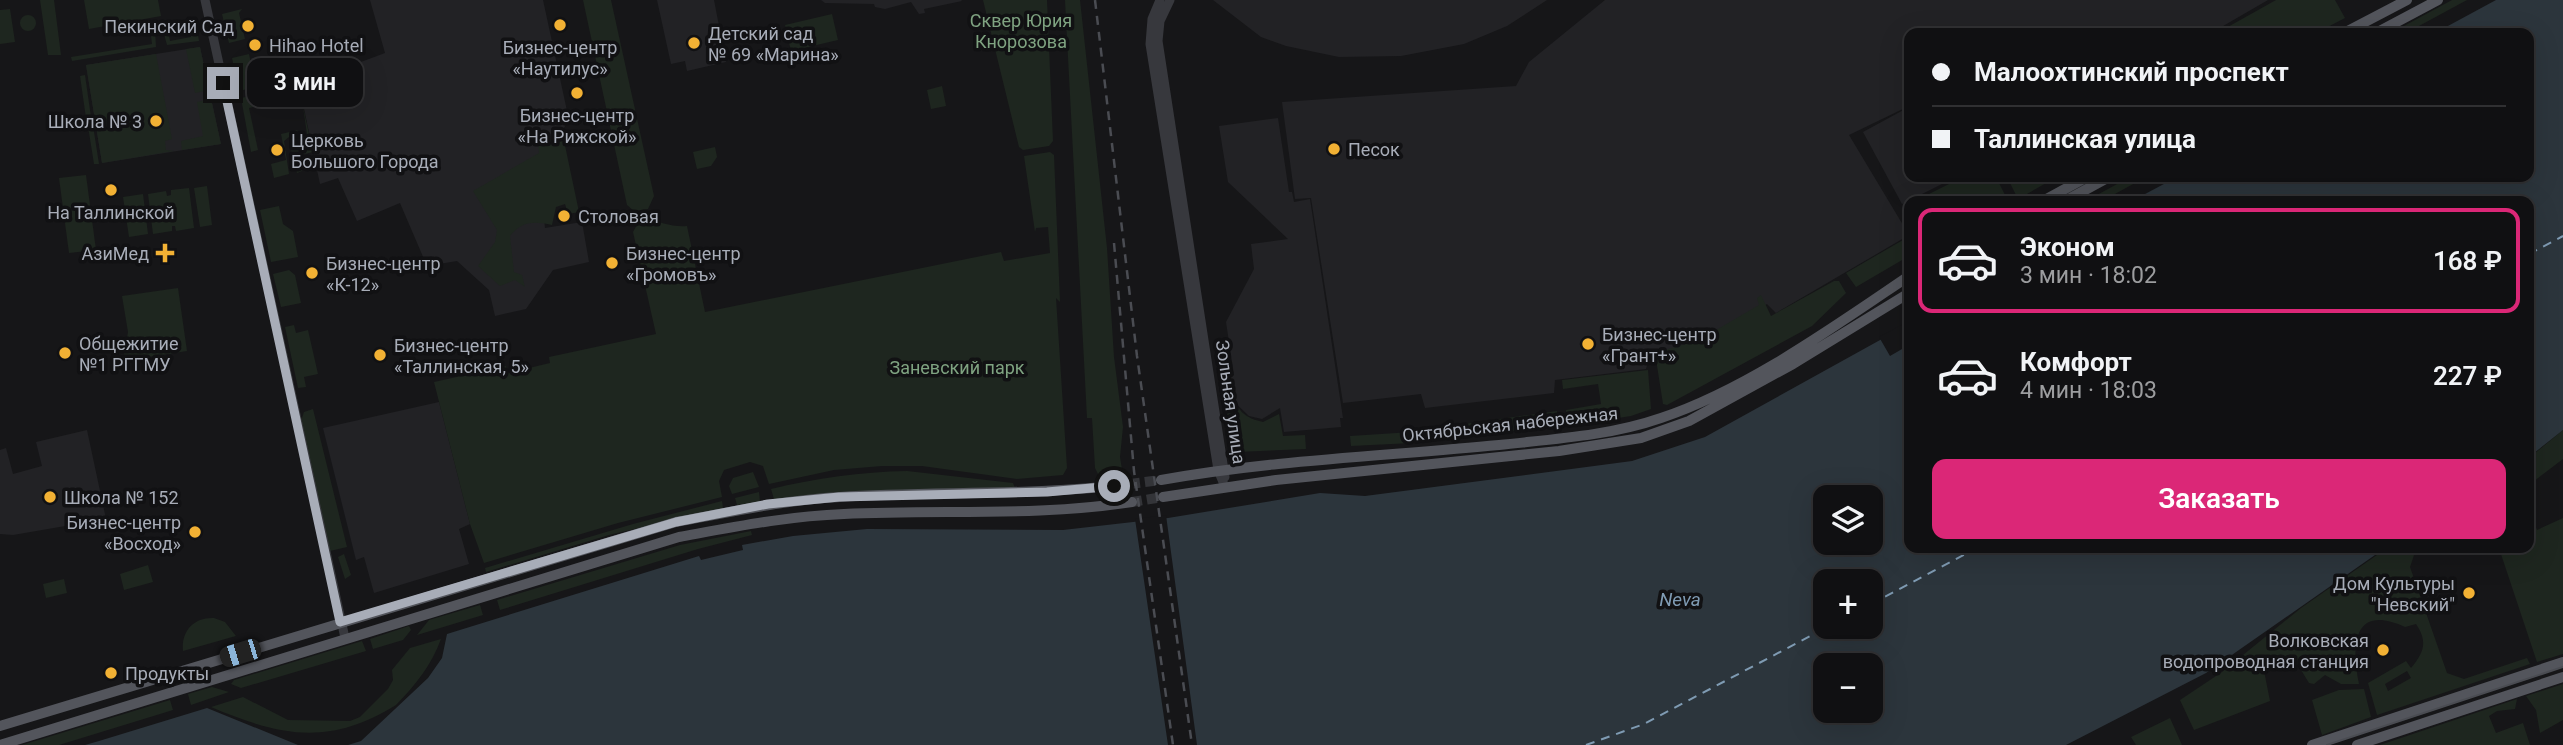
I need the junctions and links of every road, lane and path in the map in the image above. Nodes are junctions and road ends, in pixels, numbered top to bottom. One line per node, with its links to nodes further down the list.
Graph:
1 (205, 0): 20 (street)
2 (1160, 0): 14 (street, Зольная улица)
3 (1170, 0): 14 (street, Зольная улица)
4 (2407, 0): 6 (main road)
5 (2438, 0): 7 (main road)
6 (2354, 28)
7 (2385, 28)
8 (2078, 182): 10 (main road)
9 (2100, 182): 11 (main road)
10 (2052, 196)
11 (2074, 196)
12 (1904, 279): 14 (main road, Октябрьская набережная)
13 (1904, 296): 17 (main road, Октябрьская набережная)
14 (1222, 469): 15 (main road, Октябрьская набережная); 17 (street, Зольная улица)
15 (1161, 480)
16 (1130, 484): 20 (main road)
17 (1225, 487): 18 (main road, Октябрьская набережная)
18 (1163, 497)
19 (1132, 502): 21 (main road)
20 (340, 622): 21 (street); 24 (main road)
21 (345, 638): 25 (main road)
22 (2563, 662): 26 (main road)
23 (2563, 677): 27 (main road)
24 (0, 726)
25 (0, 745)
26 (2312, 745)
27 (2357, 745)

